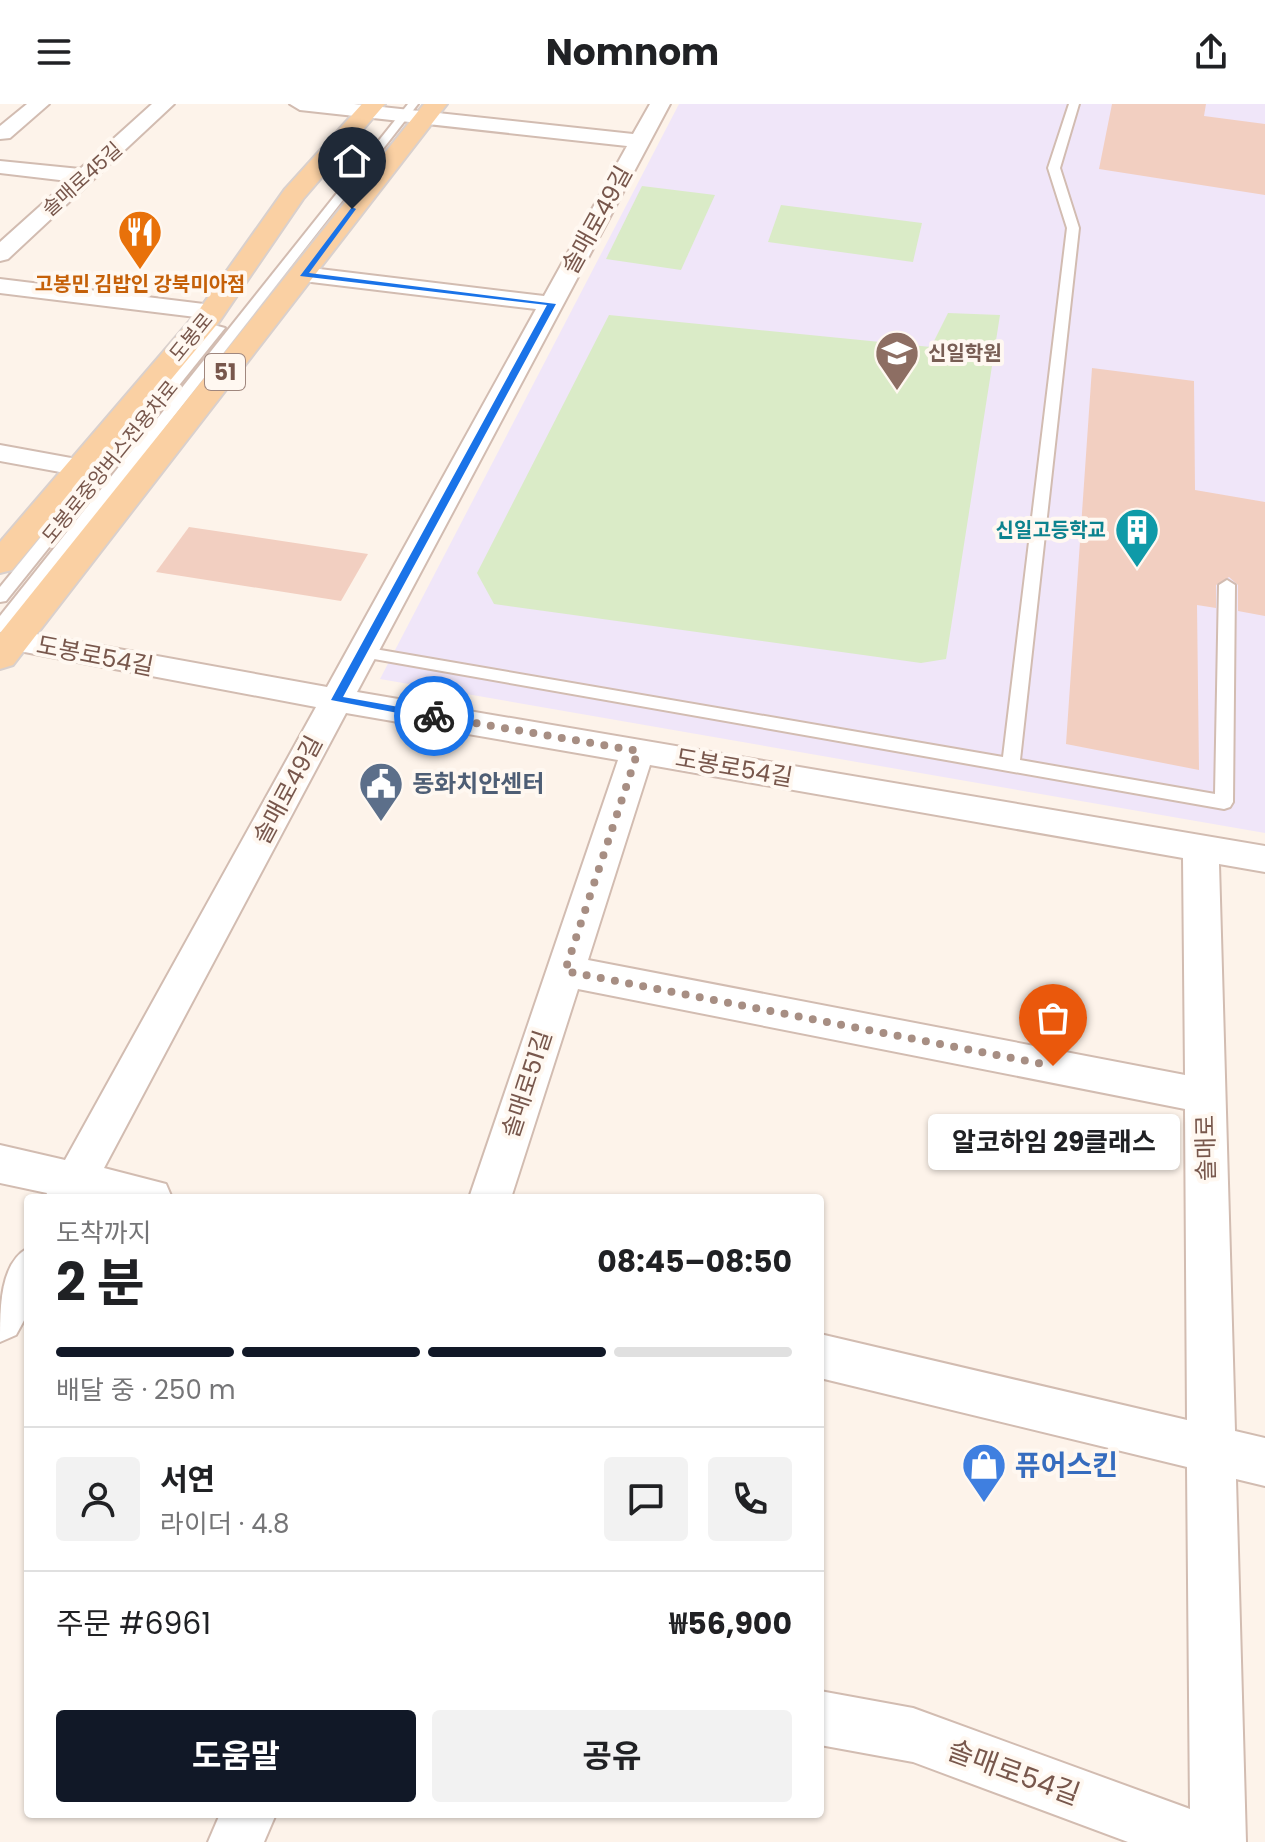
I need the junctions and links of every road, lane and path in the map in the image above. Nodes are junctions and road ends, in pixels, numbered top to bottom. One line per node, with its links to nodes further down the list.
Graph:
1 (39, 104): 7 (street)
2 (164, 104): 10 (street, 솔매로45길)
3 (300, 104): 6 (street)
4 (660, 104): 8 (street, 솔매로49길)
5 (1074, 104): 27 (lane)
6 (401, 109): 8 (street); 12 (main road, 51); 15 (lane, 도봉로중앙버스전용차로); 15 (main road, 도봉로 / 51); 23 (lane)
7 (3, 134)
8 (640, 141): 14 (street, 솔매로49길)
9 (0, 167): 10 (street)
10 (84, 176): 11 (street, 솔매로45길)
11 (0, 254)
12 (303, 274): 14 (street); 23 (main road, 51)
13 (0, 286): 15 (street)
14 (552, 304): 24 (street, 솔매로49길)
15 (211, 325): 16 (lane, 도봉로중앙버스전용차로); 18 (main road, 도봉로 / 51)
16 (184, 371): 19 (lane); 22 (lane, 도봉로중앙버스전용차로)
17 (0, 453): 18 (street)
18 (82, 468): 19 (main road, 도봉로 / 51)
19 (56, 498): 20 (main road, 도봉로 / 51)
20 (0, 563)
21 (1227, 585): 27 (lane)
22 (0, 597)
23 (5, 642): 25 (street, 도봉로54길)
24 (363, 652): 25 (street, 솔매로49길); 27 (lane)
25 (337, 700): 26 (street, 도봉로54길); 33 (street, 솔매로49길)
26 (638, 751): 28 (street, 도봉로54길); 30 (street, 솔매로51길)
27 (1011, 765)
28 (1201, 848): 29 (street, 도봉로54길); 31 (street, 솔매로)
29 (1265, 859)
30 (565, 971): 31 (street); 35 (street, 솔매로51길)
31 (1205, 1096): 39 (street, 솔매로)
32 (0, 1164): 33 (street)
33 (71, 1189): 34 (street)
34 (115, 1194)
35 (491, 1194)
36 (24, 1276): 37 (street)
37 (0, 1320)
38 (824, 1357): 39 (street)
39 (1211, 1449): 40 (street); 45 (street)
40 (1265, 1462)
41 (824, 1719): 44 (street, 솔매로54길)
42 (246, 1818): 43 (street)
43 (236, 1842)
44 (1204, 1842)
45 (1218, 1842)

